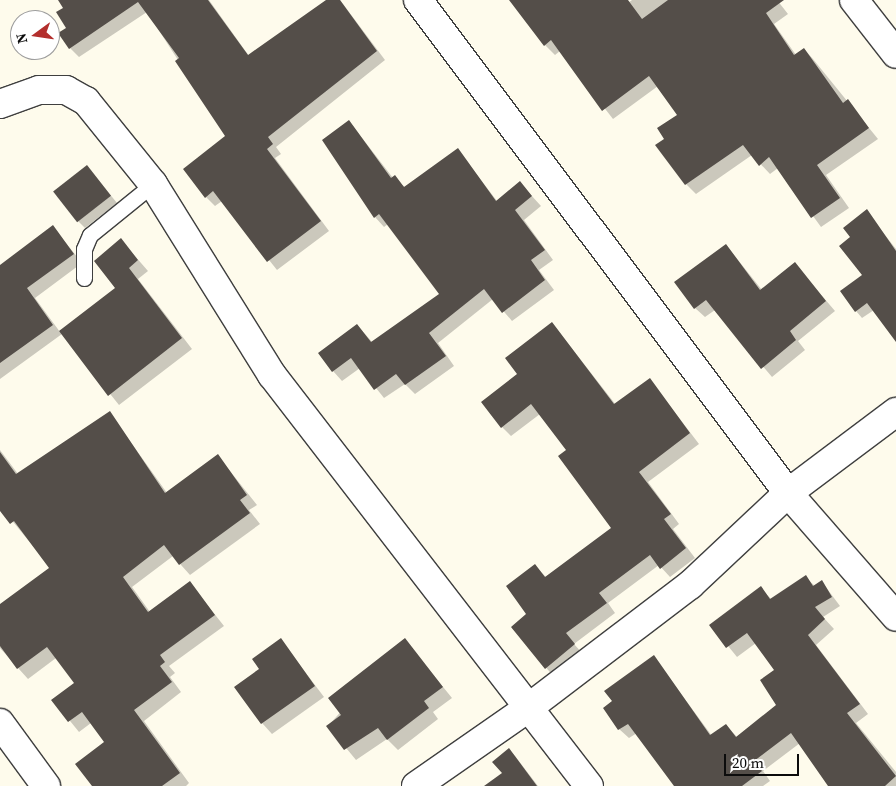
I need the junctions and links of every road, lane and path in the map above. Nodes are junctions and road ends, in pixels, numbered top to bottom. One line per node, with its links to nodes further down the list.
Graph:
1 (418, 0): 8 (street)
2 (854, 0): 3 (street)
3 (896, 54)
4 (0, 104): 5 (street)
5 (153, 184): 6 (lane); 10 (street)
6 (84, 278)
7 (896, 412): 8 (street)
8 (788, 493): 9 (street); 10 (street)
9 (896, 617)
10 (531, 706): 13 (street); 14 (street)
11 (0, 723): 12 (street)
12 (46, 786)
13 (416, 786)
14 (589, 786)

